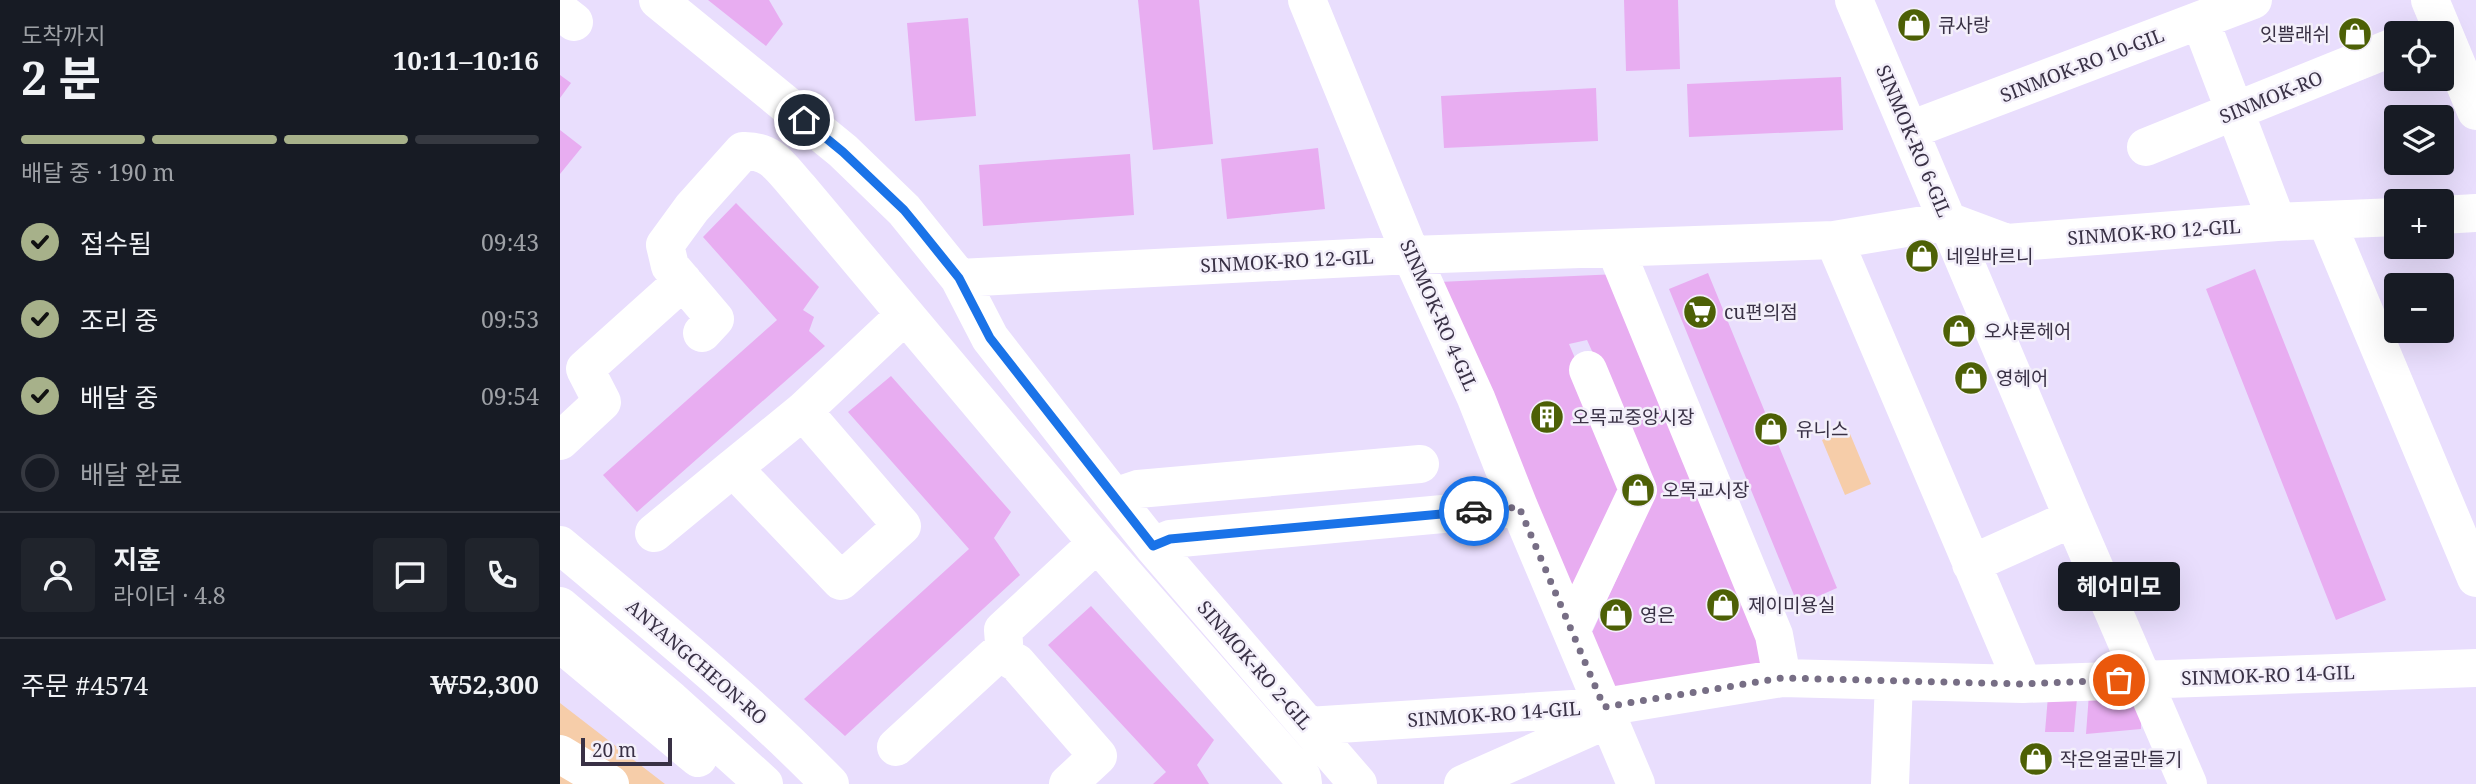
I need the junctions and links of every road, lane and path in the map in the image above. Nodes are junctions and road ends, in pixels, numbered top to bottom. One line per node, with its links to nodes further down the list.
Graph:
1 (1307, 0): 20 (street, SINMOK-RO 4-GIL)
2 (2253, 0): 5 (street, SINMOK-RO 10-GIL)
3 (668, 3): 21 (street, SINMOK-RO 2-GIL)
4 (1866, 9): 10 (street, SINMOK-RO 6-GIL)
5 (2190, 15): 9 (street); 10 (street, SINMOK-RO 10-GIL)
6 (2433, 20): 8 (street)
7 (2384, 51): 9 (street, SINMOK-RO)
8 (2476, 111)
9 (2234, 113): 11 (street, SINMOK-RO); 17 (street)
10 (1910, 130): 16 (street, SINMOK-RO 6-GIL)
11 (2146, 147)
12 (2476, 213): 13 (street)
13 (2454, 214)
14 (2384, 218): 15 (street, SINMOK-RO 12-GIL)
15 (2326, 220): 17 (street, SINMOK-RO 12-GIL); 39 (street)
16 (1948, 221): 17 (street, SINMOK-RO 12-GIL); 18 (street, SINMOK-RO 12-GIL); 33 (street, SINMOK-RO 6-GIL)
17 (2277, 222)
18 (1834, 240): 19 (street, SINMOK-RO 12-GIL); 38 (street)
19 (1615, 248): 20 (street, SINMOK-RO 12-GIL); 45 (street)
20 (1411, 255): 21 (street, SINMOK-RO 12-GIL); 32 (street, SINMOK-RO 4-GIL)
21 (959, 278): 31 (street, SINMOK-RO 2-GIL)
22 (683, 281): 23 (street); 24 (street); 25 (street)
23 (905, 315): 27 (street); 35 (street)
24 (702, 333)
25 (572, 359): 28 (street)
26 (1588, 370): 41 (street)
27 (795, 429): 30 (street); 30 (street)
28 (560, 441)
29 (1420, 464): 31 (street)
30 (733, 468): 34 (street)
31 (1115, 497): 37 (street, SINMOK-RO 2-GIL)
32 (1519, 507): 37 (street); 41 (street, SINMOK-RO 4-GIL)
33 (2073, 518): 38 (street); 46 (street, SINMOK-RO 6-GIL)
34 (654, 533)
35 (1097, 543): 43 (street); 53 (street)
36 (560, 545): 57 (street, ANYANGCHEON-RO)
37 (1153, 546): 50 (street, SINMOK-RO 2-GIL)
38 (1971, 564): 48 (street)
39 (2476, 578)
40 (560, 606): 56 (street)
41 (1572, 629): 49 (street, SINMOK-RO 4-GIL)
42 (560, 643): 55 (street)
43 (1005, 656): 51 (street); 58 (street)
44 (2476, 668): 46 (street, SINMOK-RO 14-GIL)
45 (1782, 678): 47 (street, SINMOK-RO 14-GIL); 49 (street, SINMOK-RO 14-GIL)
46 (2143, 679): 48 (street, SINMOK-RO 14-GIL); 63 (street, SINMOK-RO 6-GIL)
47 (1894, 681): 48 (street, SINMOK-RO 14-GIL); 62 (street)
48 (2023, 684)
49 (1607, 713): 50 (street, SINMOK-RO 14-GIL); 60 (street); 61 (street, SINMOK-RO 4-GIL)
50 (1308, 726): 59 (street, SINMOK-RO 2-GIL)
51 (896, 747)
52 (560, 754): 54 (street)
53 (1300, 782)
54 (610, 784)
55 (730, 784)
56 (764, 784)
57 (830, 784)
58 (1068, 784)
59 (1358, 784)
60 (1463, 784)
61 (1636, 784)
62 (1890, 784)
63 (2189, 784)

